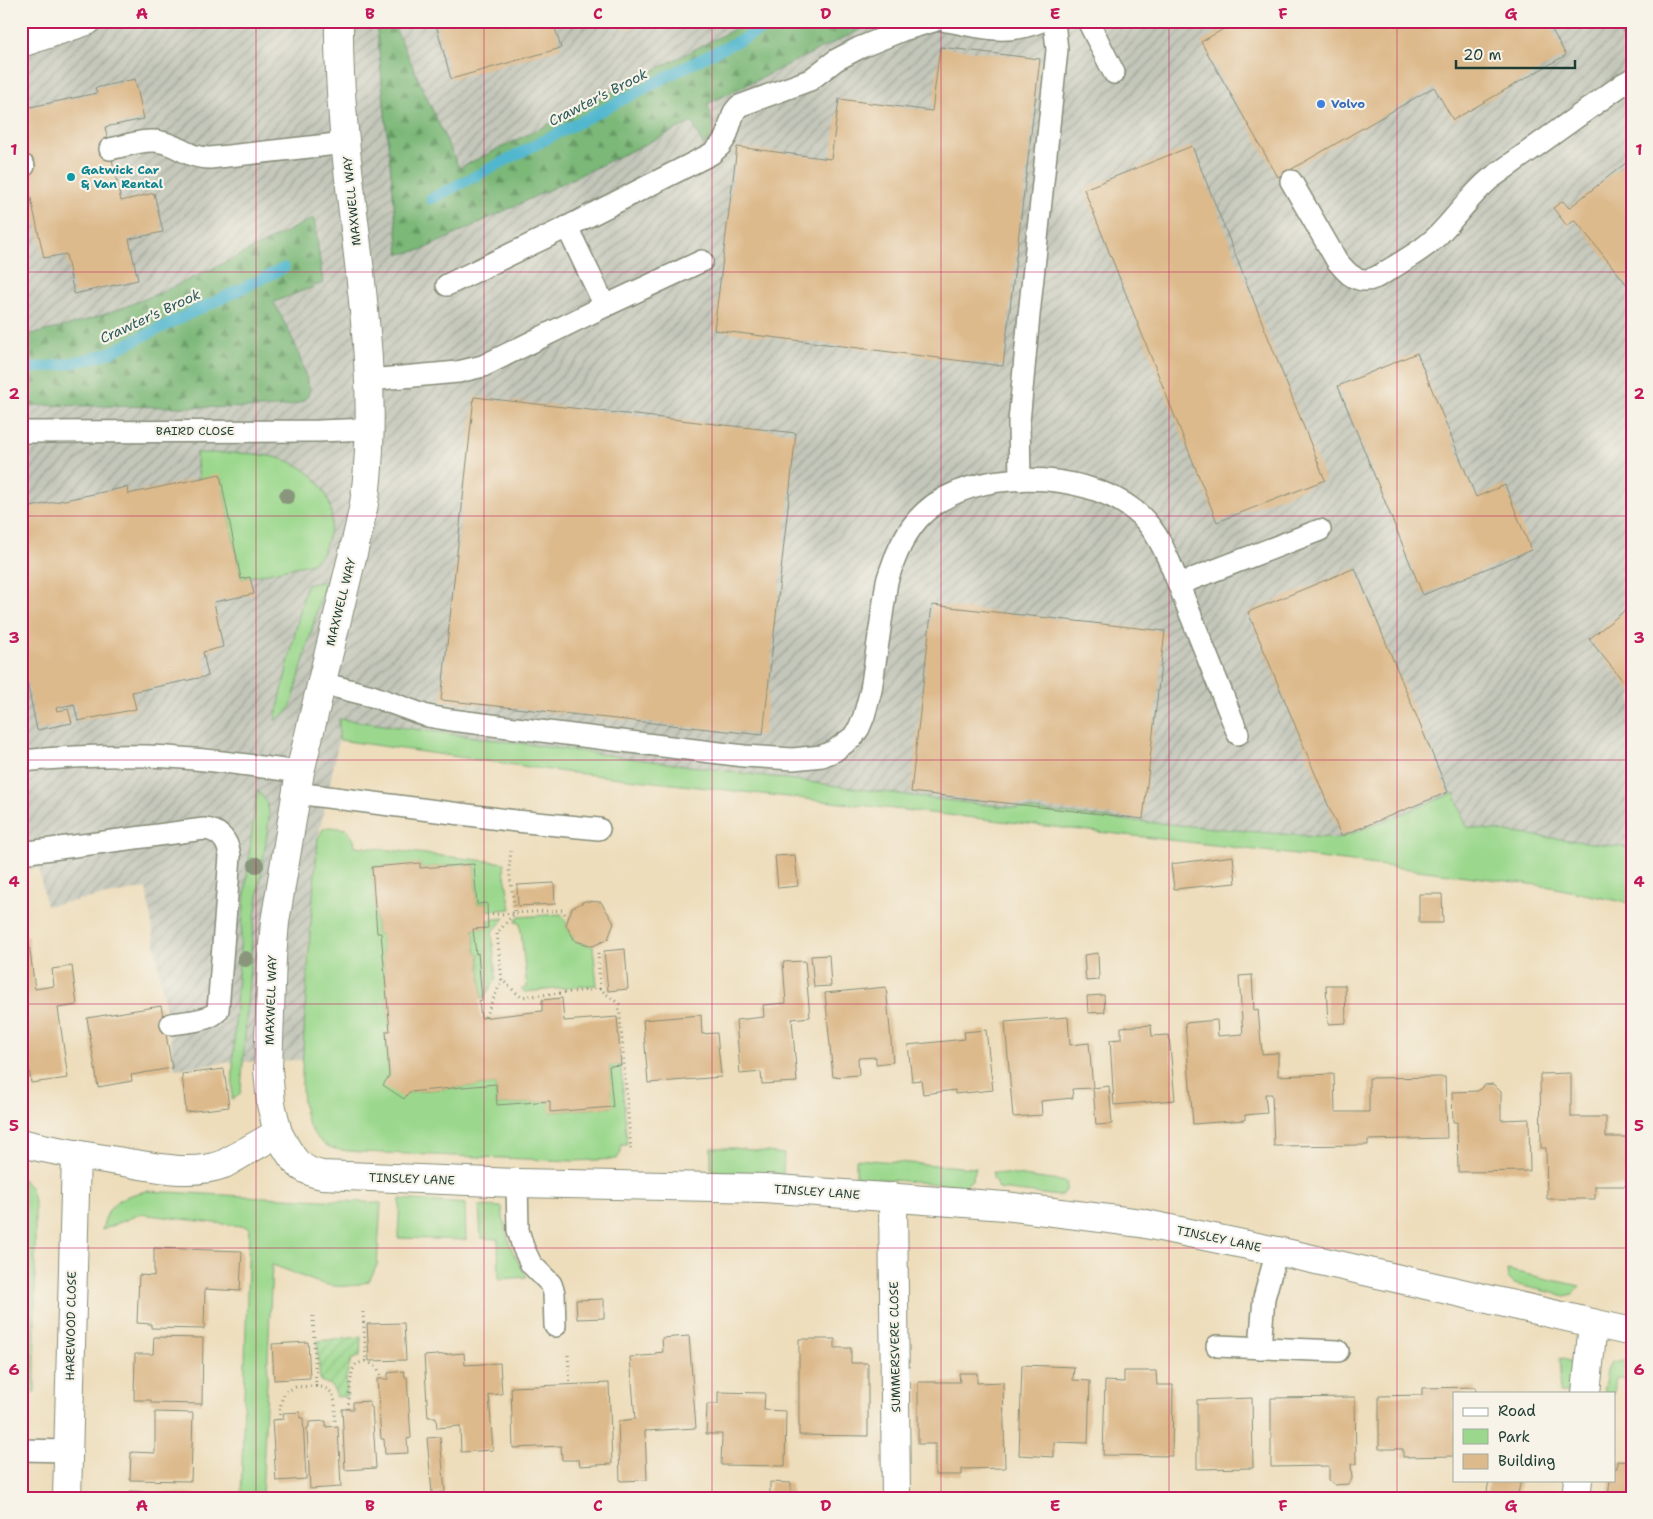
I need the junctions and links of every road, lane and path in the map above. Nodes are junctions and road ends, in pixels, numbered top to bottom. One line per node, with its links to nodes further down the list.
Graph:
1 (87, 21): 9 (street)
2 (320, 21): 10 (street, MAXWELL WAY)
3 (339, 21): 10 (street, MAXWELL WAY)
4 (934, 21): 16 (lane)
5 (946, 21): 6 (lane)
6 (1042, 21)
7 (1054, 21): 23 (lane)
8 (1088, 21): 11 (lane)
9 (21, 43)
10 (339, 67): 13 (street, MAXWELL WAY)
11 (1114, 73)
12 (1632, 79): 15 (lane)
13 (346, 143): 14 (lane); 20 (street, MAXWELL WAY)
14 (110, 149)
15 (1291, 181)
16 (567, 227): 18 (lane); 19 (lane)
17 (702, 261): 19 (lane)
18 (447, 285)
19 (605, 306): 20 (lane)
20 (369, 380): 21 (street, MAXWELL WAY)
21 (370, 429): 22 (lane, BAIRD CLOSE); 26 (street, MAXWELL WAY)
22 (21, 432)
23 (1020, 480): 25 (lane); 26 (lane)
24 (1320, 530): 25 (lane)
25 (1179, 584): 27 (lane)
26 (321, 684): 29 (street, MAXWELL WAY)
27 (1238, 734)
28 (21, 761): 29 (lane)
29 (298, 782): 30 (lane); 43 (street, MAXWELL WAY)
30 (516, 821): 31 (lane); 33 (path)
31 (599, 829)
32 (21, 854): 42 (lane)
33 (515, 913): 34 (path); 35 (path); 37 (path)
34 (487, 915)
35 (568, 918)
36 (598, 953): 38 (path)
37 (502, 980): 39 (path); 41 (path)
38 (600, 990): 39 (path); 47 (path)
39 (552, 994): 40 (path)
40 (552, 999)
41 (485, 1018)
42 (170, 1024)
43 (278, 1133): 45 (street); 46 (street, TINSLEY LANE)
44 (21, 1143): 45 (street)
45 (76, 1154): 66 (street, HAREWOOD CLOSE)
46 (517, 1183): 47 (street, TINSLEY LANE); 53 (lane)
47 (634, 1185): 48 (street, TINSLEY LANE)
48 (893, 1197): 49 (street, TINSLEY LANE); 69 (street, SUMMERSVERE CLOSE)
49 (1276, 1251): 52 (street, TINSLEY LANE); 56 (lane)
50 (363, 1312): 58 (path)
51 (313, 1316): 60 (path)
52 (1593, 1324): 54 (street, TINSLEY LANE); 61 (street)
53 (555, 1326)
54 (1632, 1332)
55 (1218, 1346): 56 (lane)
56 (1260, 1348): 57 (lane)
57 (1338, 1351)
58 (366, 1361): 59 (path); 62 (path)
59 (382, 1379)
60 (316, 1386): 63 (path); 64 (path)
61 (1586, 1392)
62 (348, 1409)
63 (278, 1420)
64 (335, 1423)
65 (21, 1450): 66 (lane)
66 (69, 1451): 68 (street, HAREWOOD CLOSE)
67 (1578, 1482): 70 (street)
68 (66, 1498)
69 (896, 1498)
70 (1576, 1498)

